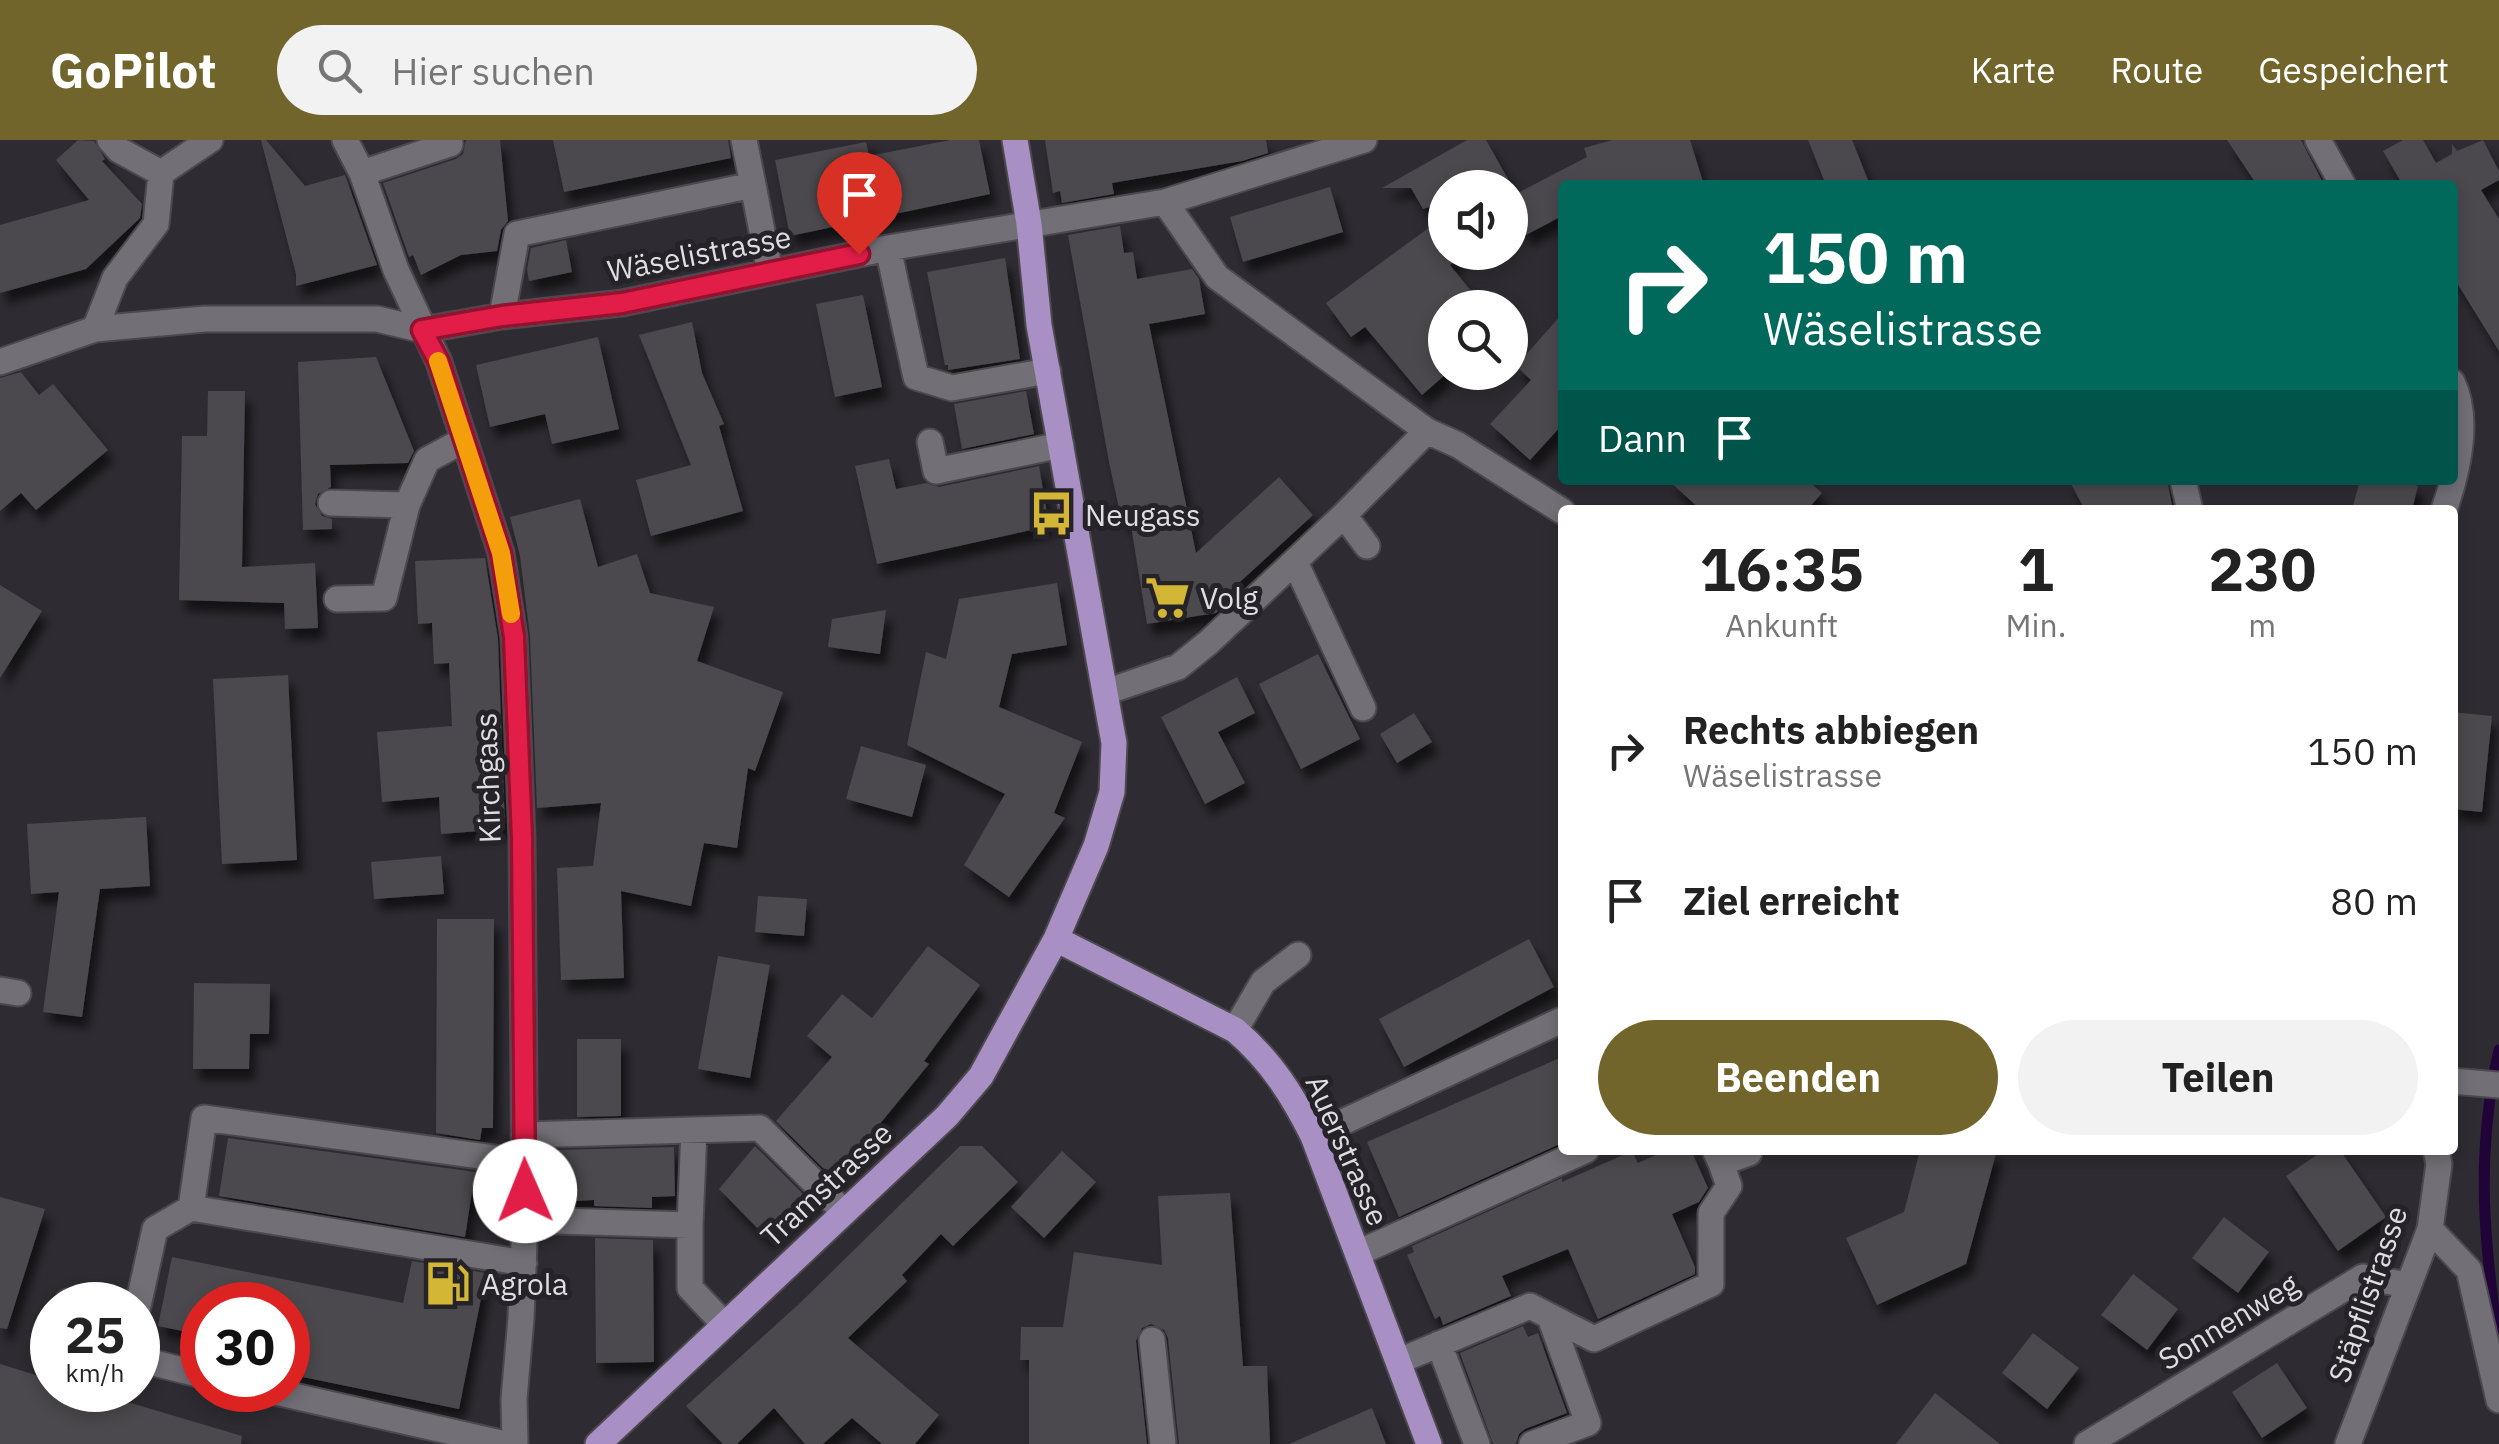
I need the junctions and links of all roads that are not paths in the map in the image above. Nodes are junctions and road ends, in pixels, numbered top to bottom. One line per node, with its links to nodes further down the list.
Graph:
1 (110, 140): 9 (street)
2 (210, 140): 9 (street)
3 (345, 140): 10 (street, Kirchgass)
4 (744, 140): 12 (street)
5 (1015, 140): 14 (main road)
6 (1364, 140): 13 (street, Wäselistrasse)
7 (2318, 140): 11 (street)
8 (450, 144): 10 (street)
9 (162, 173): 18 (street)
10 (362, 174): 19 (street, Kirchgass)
11 (2341, 180)
12 (753, 185): 16 (street); 17 (street)
13 (1165, 202): 14 (street, Wäselistrasse); 23 (street)
14 (1029, 224): 15 (street, Wäselistrasse); 21 (main road)
15 (888, 248): 16 (street, Wäselistrasse); 21 (street)
16 (770, 272): 17 (street, Wäselistrasse)
17 (502, 316): 19 (street, Wäselistrasse)
18 (95, 329): 19 (street, Wäselistrasse); 20 (street, Wäselistrasse)
19 (422, 330): 24 (street, Kirchgass)
20 (0, 362)
21 (1048, 371): 26 (main road)
22 (2458, 419): 27 (street)
23 (1427, 430): 30 (street); 31 (street)
24 (464, 440): 29 (street); 42 (street, Kirchgass)
25 (930, 442): 26 (street)
26 (1061, 446): 35 (main road)
27 (2458, 448)
28 (332, 503): 29 (street)
29 (407, 505): 34 (street)
30 (1558, 508)
31 (1344, 515): 32 (street); 33 (street)
32 (1367, 546)
33 (1295, 562): 35 (street); 36 (street)
34 (337, 599)
35 (1106, 692): 37 (main road)
36 (1363, 708)
37 (1056, 939): 40 (main road, Auerstrasse); 49 (main road, Tramstrasse)
38 (1298, 955): 40 (street)
39 (1558, 1022): 43 (street)
40 (1235, 1030): 43 (main road, Auerstrasse)
41 (694, 1130): 42 (street); 49 (street); 51 (street)
42 (524, 1134): 47 (street, Kirchgass)
43 (1313, 1136): 53 (main road, Auerstrasse)
44 (1575, 1155): 53 (street)
45 (1718, 1157): 57 (street)
46 (2438, 1157): 52 (street, Stäpflistrasse)
47 (524, 1162): 48 (street); 50 (street, Kirchgass)
48 (191, 1208): 54 (street); 55 (street)
49 (844, 1212): 58 (main road, Tramstrasse)
50 (525, 1220): 51 (street); 54 (street, Kirchgass)
51 (690, 1225): 58 (street)
52 (2430, 1229): 56 (street, Stäpflistrasse); 62 (street)
53 (1358, 1253): 61 (main road, Auerstrasse)
54 (524, 1263): 66 (street, Kirchgass)
55 (144, 1282)
56 (2408, 1285): 72 (street, Sonnenweg); 73 (street, Stäpflistrasse)
57 (1550, 1317): 60 (street); 71 (street)
58 (724, 1324): 67 (main road, Tramstrasse)
59 (1152, 1340): 68 (street)
60 (1439, 1344): 61 (street); 70 (street)
61 (1398, 1361): 69 (main road, Auerstrasse)
62 (2499, 1400)
63 (310, 1405): 64 (street)
64 (419, 1434): 65 (street)
65 (504, 1444)
66 (514, 1444)
67 (598, 1444)
68 (1163, 1444)
69 (1429, 1444)
70 (1477, 1444)
71 (1532, 1444)
72 (2088, 1444)
73 (2348, 1444)

